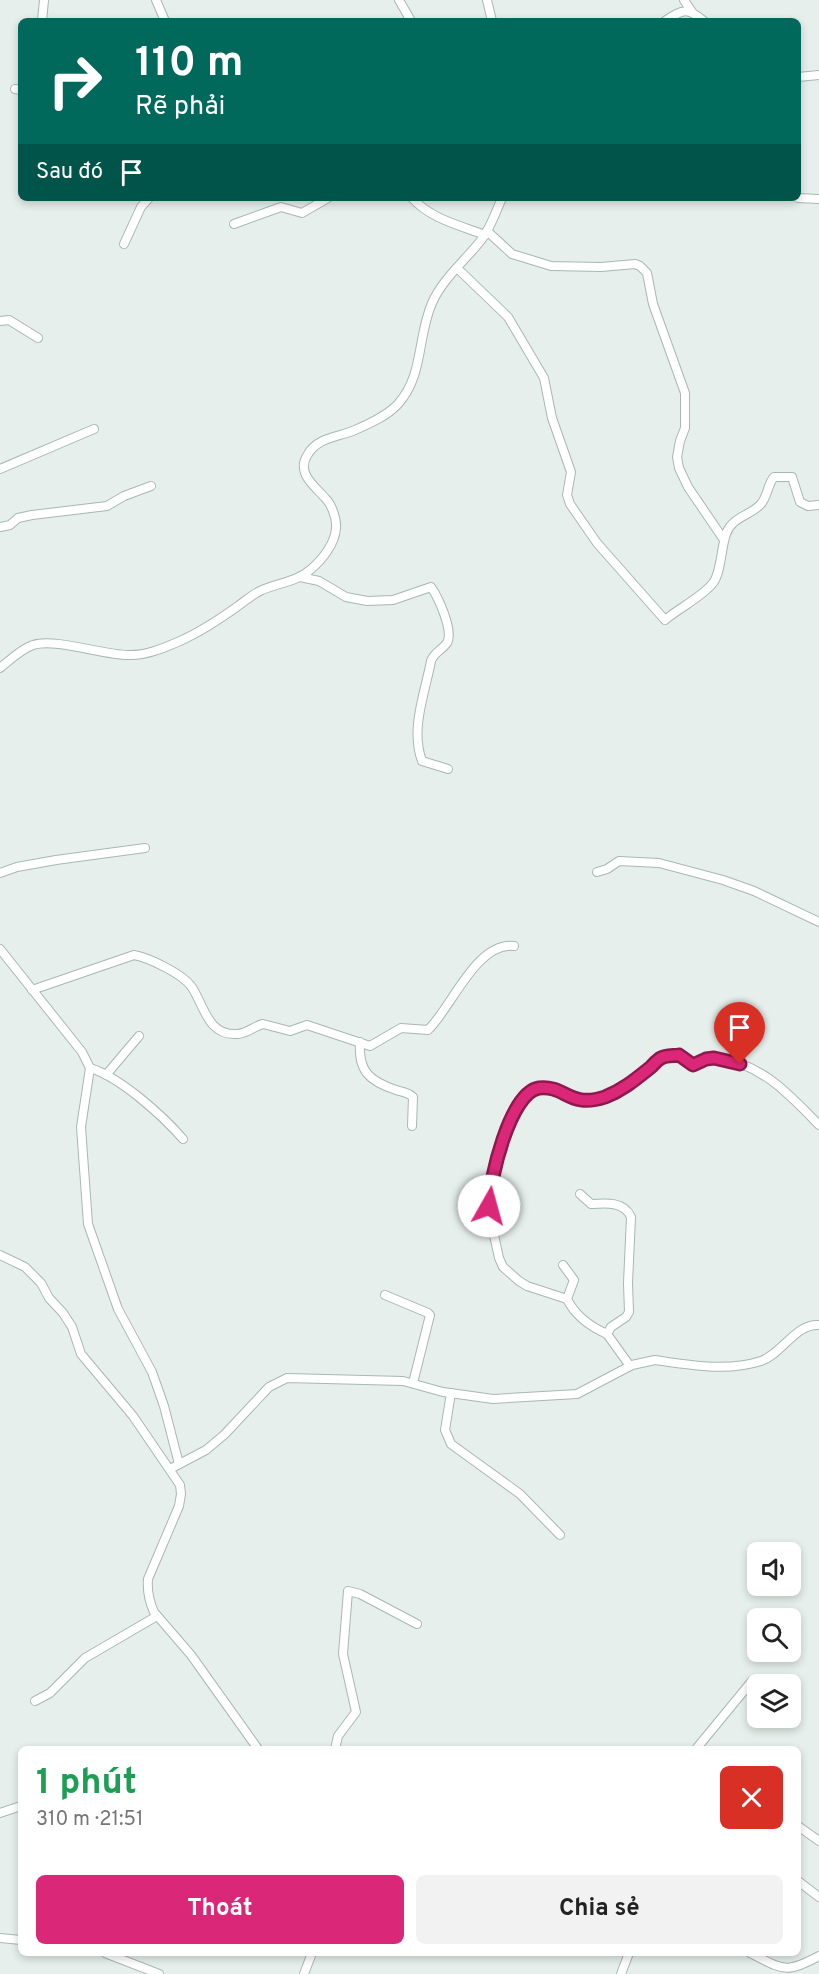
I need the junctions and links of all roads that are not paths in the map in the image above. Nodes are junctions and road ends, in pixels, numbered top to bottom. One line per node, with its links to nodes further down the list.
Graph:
1 (44, 0): 7 (street)
2 (156, 0): 8 (street)
3 (399, 0): 9 (street)
4 (487, 0): 10 (street)
5 (684, 0): 6 (street)
6 (692, 12): 11 (street); 12 (street)
7 (42, 18)
8 (164, 18)
9 (409, 18)
10 (491, 18)
11 (671, 18)
12 (700, 18)
13 (819, 75): 14 (street)
14 (801, 77)
15 (801, 198): 16 (street)
16 (819, 199)
17 (146, 201): 23 (street)
18 (323, 201): 21 (street)
19 (415, 201): 22 (street)
20 (501, 201): 22 (street)
21 (234, 224)
22 (486, 233): 24 (street); 32 (street)
23 (124, 244)
24 (457, 268): 32 (street); 33 (street)
25 (0, 321): 26 (street)
26 (38, 338)
27 (94, 429): 28 (street)
28 (0, 469)
29 (151, 486): 31 (street)
30 (819, 505): 32 (street)
31 (0, 527)
32 (724, 540)
33 (299, 576): 34 (street); 35 (street)
34 (0, 668)
35 (448, 769)
36 (145, 849): 38 (street)
37 (597, 872): 39 (street)
38 (0, 873)
39 (819, 922)
40 (514, 946): 44 (street)
41 (0, 949): 42 (street)
42 (32, 990): 44 (street); 45 (street)
43 (139, 1036): 46 (street)
44 (360, 1042): 48 (street)
45 (90, 1068): 46 (street); 60 (street)
46 (106, 1075): 49 (street)
47 (819, 1125): 54 (street)
48 (412, 1126)
49 (183, 1139)
50 (580, 1194): 56 (street)
51 (0, 1255): 61 (street)
52 (563, 1265): 54 (street)
53 (385, 1295): 58 (street)
54 (567, 1299): 56 (street)
55 (819, 1325): 57 (street)
56 (607, 1334): 57 (street)
57 (630, 1366): 59 (street)
58 (413, 1383): 59 (street); 60 (street)
59 (451, 1394): 62 (street)
60 (179, 1464): 61 (street)
61 (170, 1469): 63 (street)
62 (560, 1535)
63 (157, 1616): 66 (street); 67 (street)
64 (417, 1624): 68 (street)
65 (747, 1687): 69 (street)
66 (34, 1701)
67 (256, 1746)
68 (336, 1746)
69 (698, 1746)
70 (18, 1807): 71 (street)
71 (0, 1813)
72 (801, 1828): 73 (street)
73 (819, 1841)
74 (801, 1883): 75 (street)
75 (819, 1897)
76 (0, 1938): 77 (street)
77 (18, 1940)
78 (113, 1956): 84 (street)
79 (311, 1956): 85 (street)
80 (627, 1956): 86 (street)
81 (756, 1956): 83 (street)
82 (819, 1956): 83 (street)
83 (784, 1971)
84 (159, 1974)
85 (303, 1974)
86 (621, 1974)

